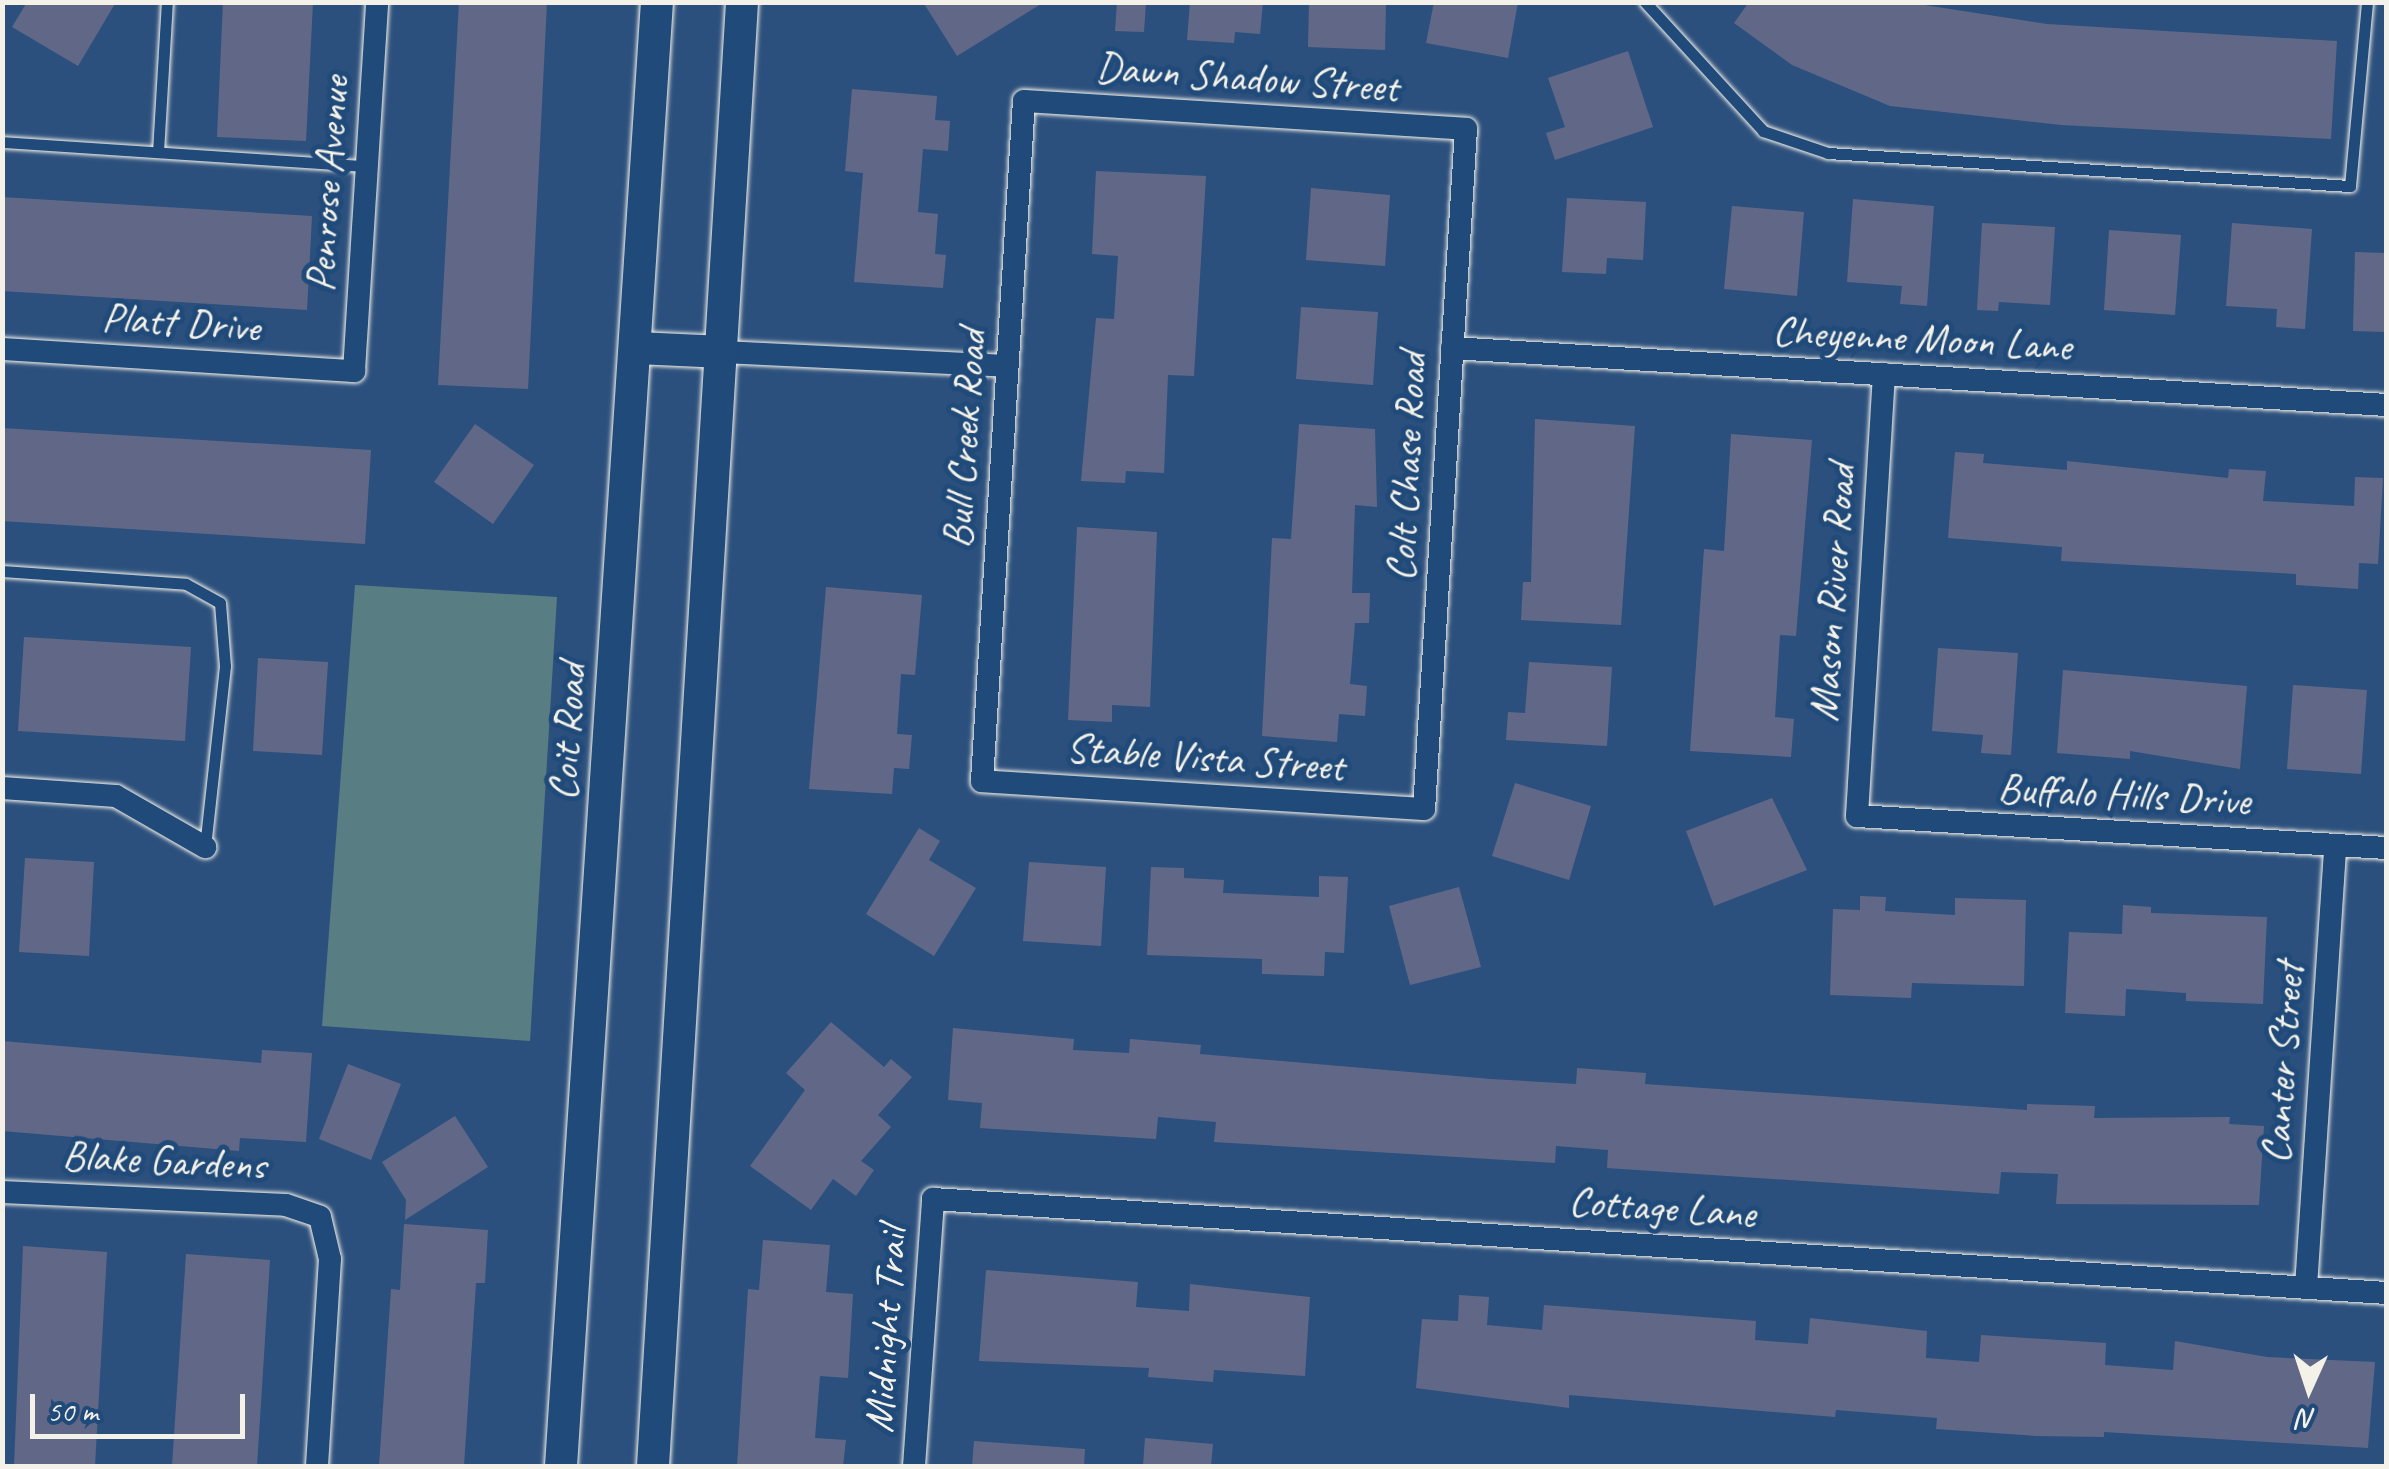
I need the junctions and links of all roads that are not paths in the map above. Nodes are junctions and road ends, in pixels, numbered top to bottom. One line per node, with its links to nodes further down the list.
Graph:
1 (167, 2): 10 (lane)
2 (377, 2): 11 (street, Penrose Avenue)
3 (657, 2): 12 (main road, Coit Road)
4 (742, 2): 15 (main road)
5 (1646, 2): 6 (lane)
6 (2368, 2)
7 (1024, 101): 8 (street, Dawn Shadow Street); 16 (street, Bull Creek Road)
8 (1466, 129): 13 (street, Colt Chase Road)
9 (2, 142): 10 (lane)
10 (158, 152): 11 (lane)
11 (367, 166): 17 (street, Penrose Avenue)
12 (637, 348): 15 (main road); 33 (main road, Coit Road)
13 (1452, 348): 18 (street, Cheyenne Moon Lane); 23 (street, Colt Chase Road)
14 (2, 349): 17 (street, Platt Drive)
15 (723, 352): 16 (street); 34 (main road)
16 (1008, 366): 21 (street, Bull Creek Road)
17 (354, 371)
18 (1884, 374): 19 (street, Cheyenne Moon Lane); 24 (street, Mason River Road)
19 (2386, 405)
20 (2, 571): 26 (lane)
21 (982, 782): 23 (street, Stable Vista Street)
22 (2, 788): 26 (street)
23 (1424, 809)
24 (1857, 816): 25 (street, Buffalo Hills Drive)
25 (2335, 845): 27 (street, Buffalo Hills Drive); 30 (street, Canter Street)
26 (205, 847)
27 (2386, 848)
28 (2, 1192): 32 (street, Blake Gardens)
29 (933, 1198): 30 (street, Cottage Lane); 35 (street, Midnight Trail)
30 (2306, 1287): 31 (street, Cottage Lane)
31 (2386, 1293)
32 (317, 1466)
33 (561, 1466)
34 (653, 1466)
35 (914, 1466)

